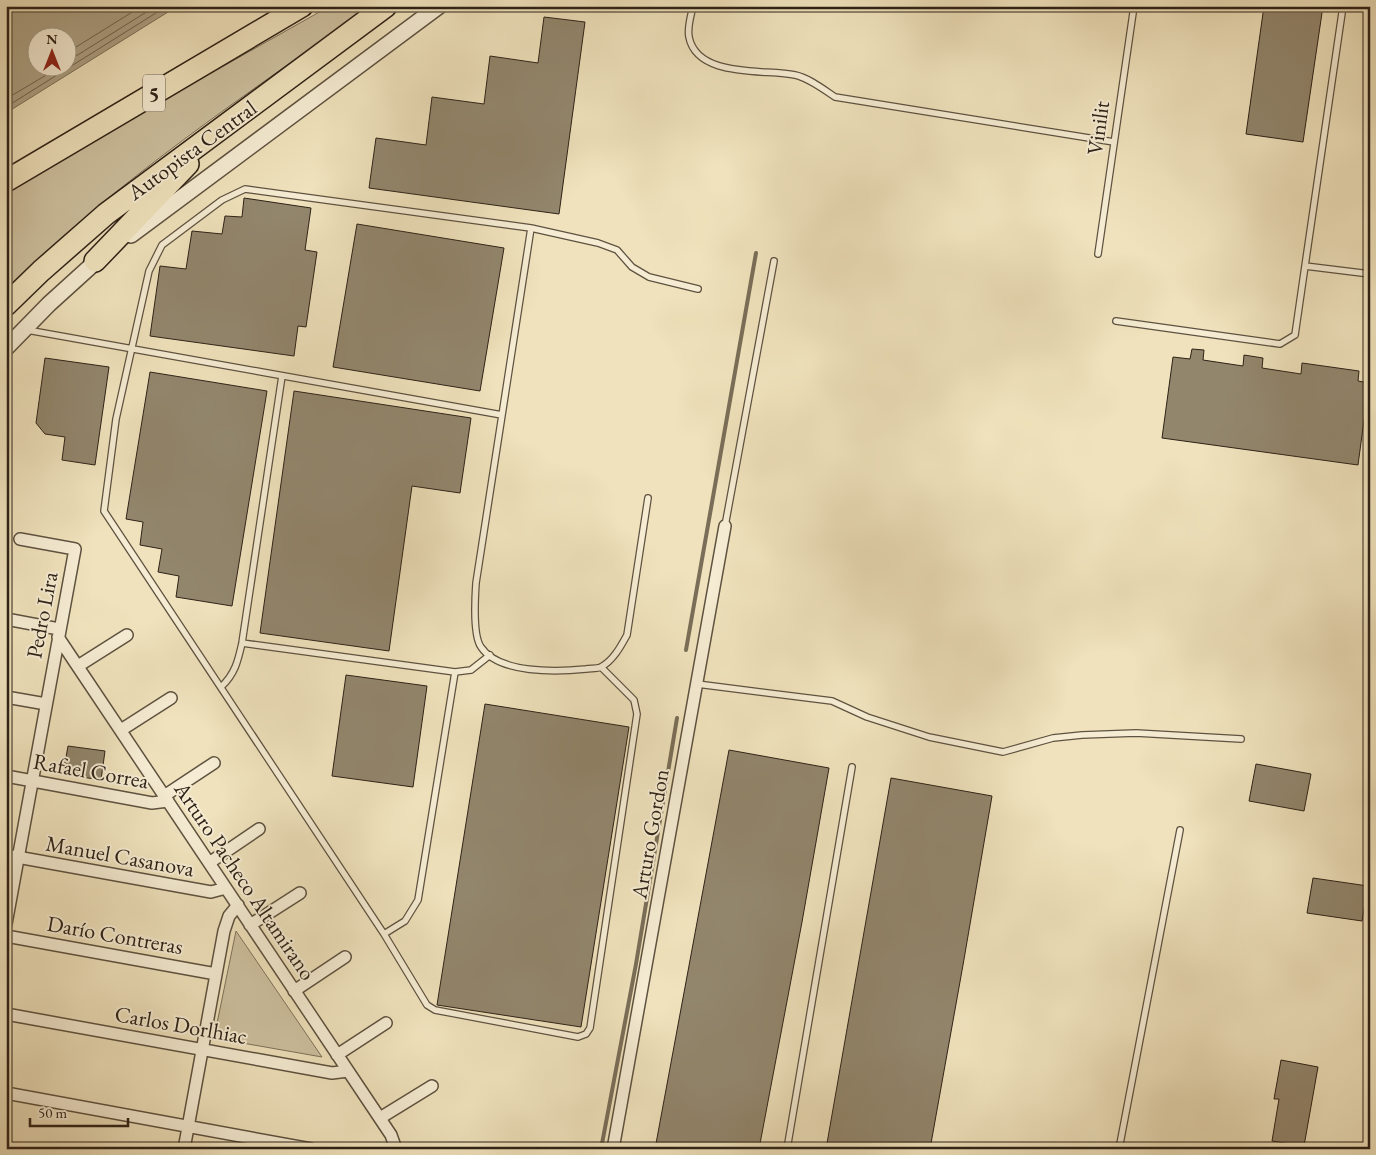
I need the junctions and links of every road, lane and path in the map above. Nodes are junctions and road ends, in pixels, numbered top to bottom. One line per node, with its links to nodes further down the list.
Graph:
1 (302, 6): 9 (highway, 5)
2 (386, 6): 7 (highway, Autopista Central)
3 (439, 6): 12 (street)
4 (692, 6): 8 (lane)
5 (1134, 6): 8 (lane, Vinilit)
6 (1343, 6): 14 (lane)
7 (206, 140): 12 (highway); 17 (highway, Autopista Central)
8 (1114, 142): 11 (lane, Vinilit)
9 (6, 182)
10 (531, 228): 16 (lane); 21 (lane); 23 (lane)
11 (1098, 254)
12 (95, 261): 19 (street)
13 (774, 261): 25 (lane)
14 (1305, 266): 15 (lane); 18 (lane)
15 (1370, 274)
16 (698, 289)
17 (6, 305)
18 (1116, 321)
19 (23, 330): 20 (street); 21 (lane)
20 (6, 348)
21 (131, 348): 22 (lane); 36 (lane)
22 (282, 376): 23 (lane); 30 (lane)
23 (502, 415): 31 (lane)
24 (648, 498): 33 (lane)
25 (725, 526): 35 (street, Arturo Gordon)
26 (20, 538): 28 (street, Pedro Lira)
27 (6, 619): 28 (street)
28 (59, 633): 32 (street, Arturo Pacheco Altamirano); 39 (street, Pedro Lira)
29 (126, 635): 32 (street)
30 (242, 643): 34 (lane); 36 (lane)
31 (490, 655): 33 (lane); 34 (lane)
32 (78, 666): 40 (street, Arturo Pacheco Altamirano)
33 (601, 667): 57 (lane)
34 (455, 672): 57 (lane)
35 (697, 684): 41 (lane); 74 (street, Arturo Gordon)
36 (221, 687): 57 (lane)
37 (6, 697): 39 (street)
38 (171, 698): 40 (street)
39 (46, 704): 45 (street, Pedro Lira)
40 (121, 730): 46 (street, Arturo Pacheco Altamirano)
41 (1241, 739)
42 (214, 763): 46 (street)
43 (852, 767): 75 (lane)
44 (6, 776): 45 (street, Rafael Correa)
45 (32, 781): 46 (street, Rafael Correa); 50 (street, Pedro Lira)
46 (166, 798): 51 (street, Arturo Pacheco Altamirano)
47 (259, 829): 51 (street)
48 (1180, 830): 76 (lane)
49 (6, 855): 50 (street, Manuel Casanova)
50 (19, 857): 52 (street, Manuel Casanova); 55 (street, Pedro Lira)
51 (209, 863): 52 (street, Arturo Pacheco Altamirano)
52 (226, 888): 54 (street, Arturo Pacheco Altamirano)
53 (300, 893): 56 (street)
54 (238, 905): 56 (street, Arturo Pacheco Altamirano); 60 (street)
55 (6, 924)
56 (250, 925): 61 (street, Arturo Pacheco Altamirano)
57 (384, 934)
58 (6, 936): 60 (street, Darío Contreras)
59 (345, 957): 61 (street)
60 (216, 974): 64 (street)
61 (294, 991): 65 (street, Arturo Pacheco Altamirano)
62 (6, 1014): 64 (street, Carlos Dorlhiac)
63 (386, 1023): 65 (street)
64 (202, 1049): 66 (street, Carlos Dorlhiac); 70 (street)
65 (337, 1055): 66 (street, Arturo Pacheco Altamirano)
66 (348, 1072): 69 (street, Arturo Pacheco Altamirano)
67 (432, 1086): 69 (street)
68 (6, 1093): 70 (street)
69 (380, 1118): 73 (street, Arturo Pacheco Altamirano)
70 (188, 1126): 71 (street); 72 (street)
71 (184, 1149)
72 (311, 1149)
73 (396, 1149)
74 (613, 1149)
75 (787, 1149)
76 (1119, 1149)

